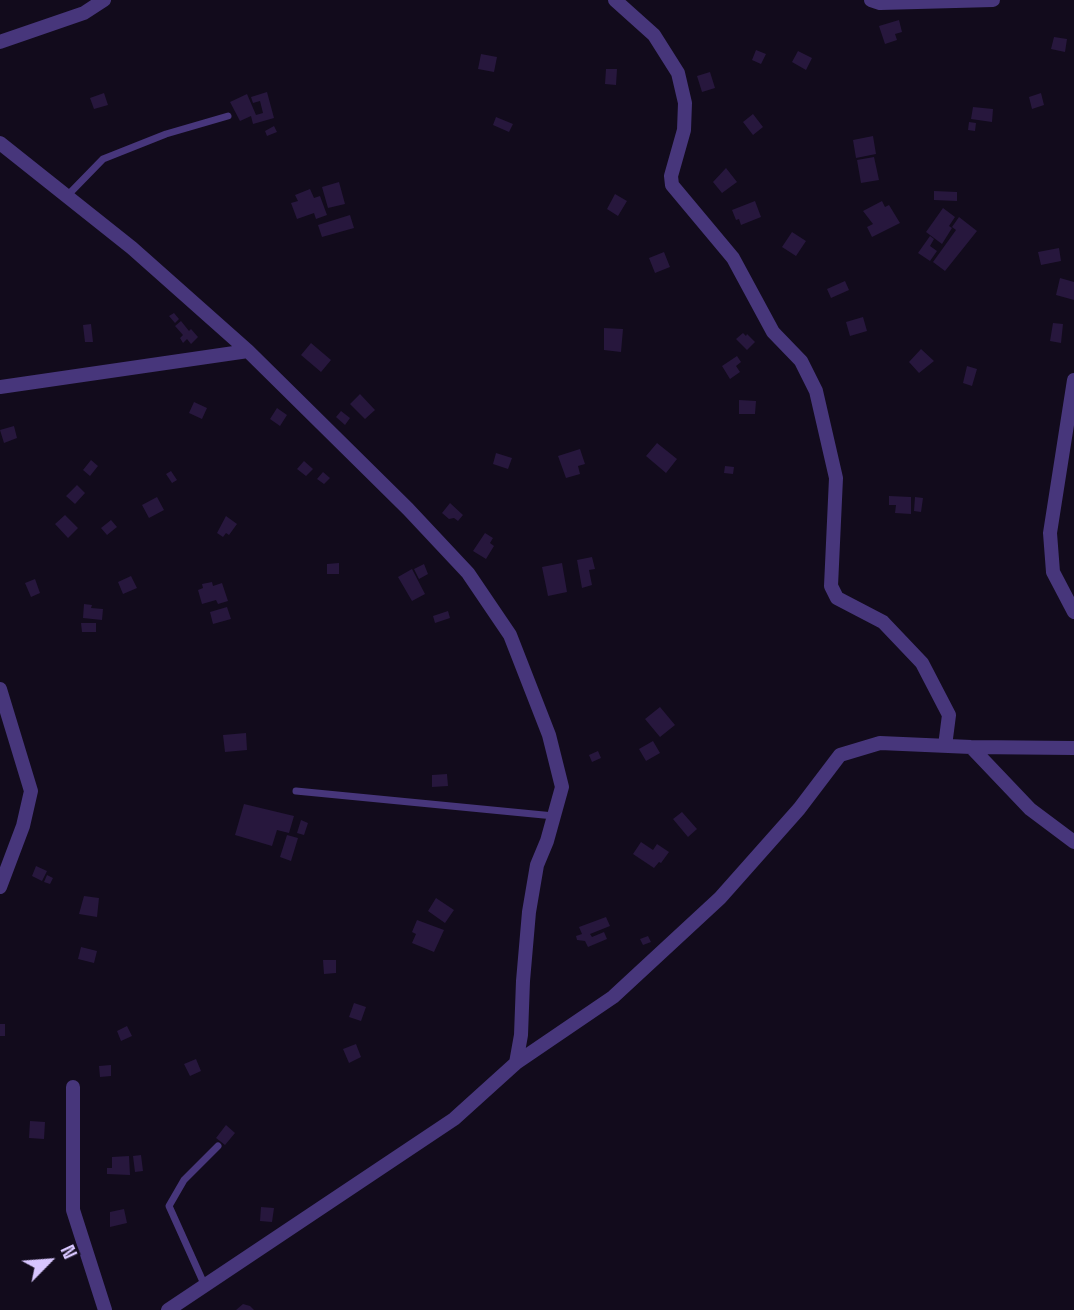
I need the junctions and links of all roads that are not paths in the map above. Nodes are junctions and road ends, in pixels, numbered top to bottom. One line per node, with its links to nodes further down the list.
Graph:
1 (104, 0): 5 (street)
2 (615, 0): 15 (street)
3 (871, 0): 4 (street)
4 (993, 0)
5 (0, 42)
6 (228, 116): 8 (lane)
7 (0, 143): 8 (street)
8 (67, 196): 9 (street)
9 (248, 351): 11 (street); 19 (street)
10 (1074, 380): 12 (street)
11 (0, 387)
12 (1071, 416): 13 (street)
13 (1074, 612)
14 (0, 689): 21 (street)
15 (945, 747): 16 (street); 22 (street)
16 (971, 747): 17 (street); 20 (street)
17 (1073, 747)
18 (296, 791): 19 (lane)
19 (554, 816): 22 (street)
20 (1074, 842)
21 (0, 887)
22 (516, 1063): 25 (street)
23 (73, 1087): 26 (street)
24 (218, 1146): 25 (lane)
25 (205, 1286): 27 (street)
26 (105, 1310)
27 (168, 1310)

